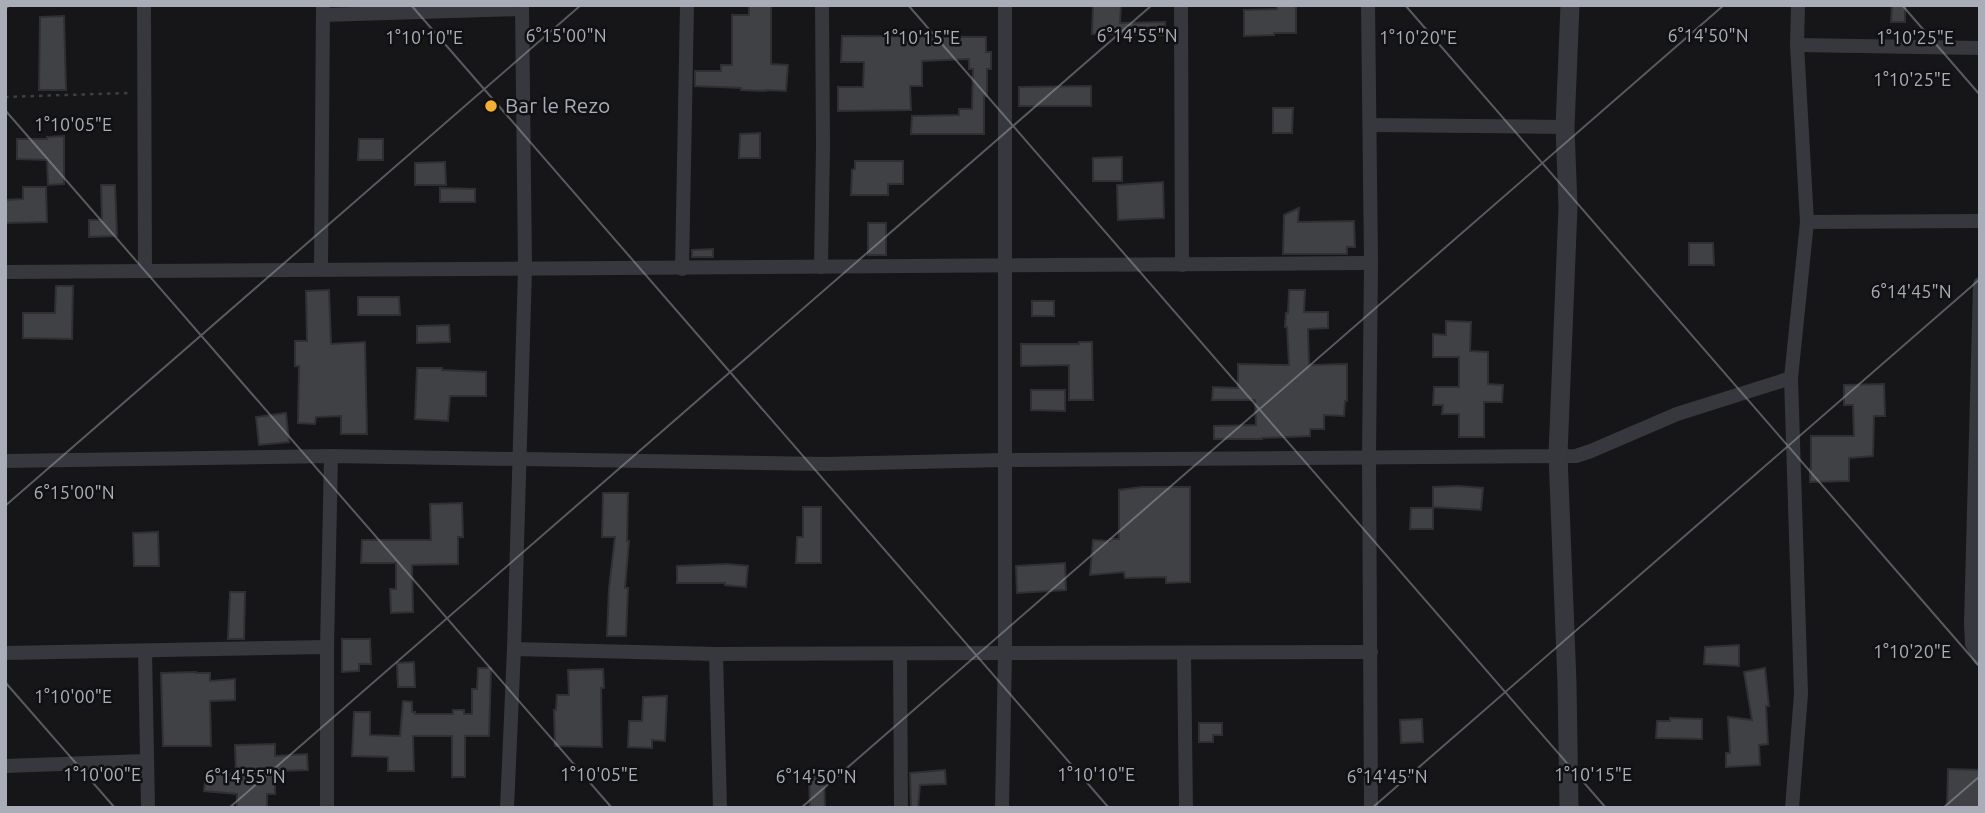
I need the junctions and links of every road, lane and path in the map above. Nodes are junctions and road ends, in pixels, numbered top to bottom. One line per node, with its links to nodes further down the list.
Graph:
1 (144, 5): 13 (street)
2 (687, 5): 24 (street)
3 (822, 5): 22 (street)
4 (1005, 5): 21 (street)
5 (1181, 5): 20 (street)
6 (1368, 5): 15 (street)
7 (1570, 5): 16 (street)
8 (1798, 5): 11 (street)
9 (522, 7): 10 (street); 23 (street)
10 (323, 10): 25 (street)
11 (1797, 45): 12 (street); 18 (street)
12 (1980, 48)
13 (144, 92): 14 (path); 26 (street)
14 (5, 97)
15 (1370, 125): 16 (street); 19 (street)
16 (1566, 127): 31 (street)
17 (1980, 221): 18 (street)
18 (1807, 222): 29 (street)
19 (1371, 263): 20 (street); 33 (street)
20 (1182, 265): 21 (street)
21 (1005, 266): 22 (street); 34 (street)
22 (821, 267): 24 (street)
23 (525, 268): 24 (street); 25 (street); 32 (street)
24 (682, 268)
25 (321, 269): 26 (street)
26 (145, 271): 27 (street)
27 (5, 272)
28 (1980, 284): 45 (street)
29 (1791, 378): 31 (street); 57 (street)
30 (331, 456): 32 (street); 35 (street); 36 (street)
31 (1558, 456): 33 (street); 56 (street)
32 (519, 457): 34 (street); 37 (street)
33 (1369, 457): 34 (street); 39 (street)
34 (1005, 460): 41 (street)
35 (5, 461)
36 (327, 647): 38 (street); 49 (street)
37 (514, 649): 43 (street); 50 (street)
38 (145, 651): 40 (street); 46 (street)
39 (1371, 652): 42 (street); 55 (street)
40 (5, 653)
41 (1005, 653): 42 (street); 44 (street); 53 (street)
42 (1184, 653): 54 (street)
43 (716, 654): 44 (street); 51 (street)
44 (900, 654): 52 (street)
45 (1980, 659)
46 (146, 761): 47 (street); 48 (street)
47 (5, 766)
48 (148, 808)
49 (327, 808)
50 (507, 808)
51 (720, 808)
52 (901, 808)
53 (1002, 808)
54 (1186, 808)
55 (1371, 808)
56 (1569, 808)
57 (1792, 808)

